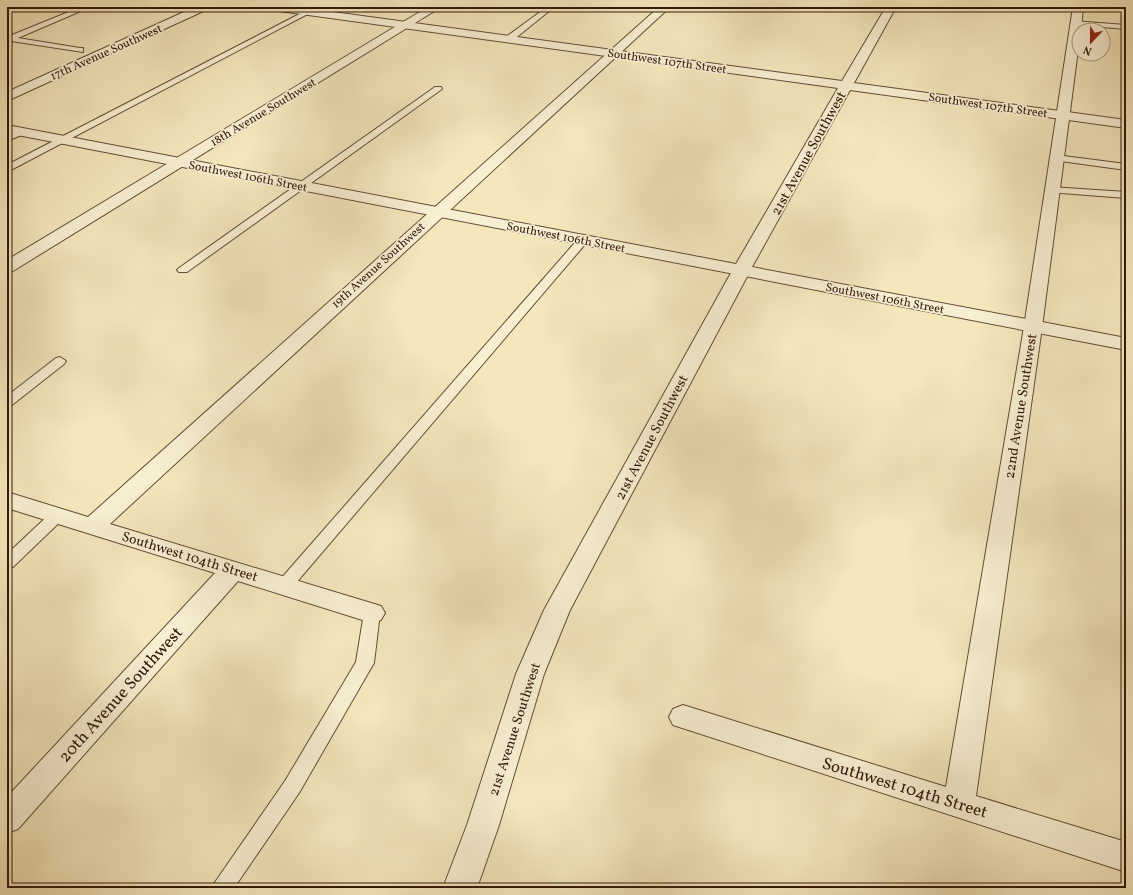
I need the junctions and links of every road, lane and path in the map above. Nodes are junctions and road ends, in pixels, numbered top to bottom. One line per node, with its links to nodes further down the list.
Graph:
1 (15, 7): 2 (lane)
2 (25, 7)
3 (88, 7): 15 (lane)
4 (204, 7): 20 (street, 17th Avenue Southwest)
5 (272, 7): 10 (street, Southwest 107th Street)
6 (436, 7): 12 (street, 18th Avenue Southwest)
7 (551, 7): 14 (lane)
8 (665, 7): 17 (street, 19th Avenue Southwest)
9 (891, 7): 18 (street, 21st Avenue Southwest)
10 (313, 10): 12 (street, Southwest 107th Street); 24 (lane)
11 (1077, 15): 13 (lane); 21 (street, 22nd Avenue Southwest)
12 (406, 25): 14 (street, Southwest 107th Street); 26 (street, 18th Avenue Southwest)
13 (1126, 27)
14 (509, 39): 17 (street, Southwest 107th Street)
15 (9, 40): 16 (lane)
16 (80, 50)
17 (615, 54): 18 (street, Southwest 107th Street); 32 (street, 19th Avenue Southwest)
18 (846, 85): 21 (street, Southwest 107th Street); 36 (street, 21st Avenue Southwest)
19 (438, 89): 29 (lane)
20 (7, 96)
21 (1062, 115): 22 (street, Southwest 107th Street); 25 (street, 22nd Avenue Southwest)
22 (1126, 124)
23 (12, 133): 24 (street, Southwest 106th Street)
24 (63, 140): 26 (street, Southwest 106th Street); 28 (lane)
25 (1056, 158): 27 (lane); 30 (street, 22nd Avenue Southwest)
26 (179, 162): 29 (street, Southwest 106th Street); 34 (street, 18th Avenue Southwest)
27 (1126, 167)
28 (7, 169)
29 (301, 186): 32 (street, Southwest 106th Street); 35 (lane)
30 (1052, 190): 31 (lane); 37 (street, 22nd Avenue Southwest)
31 (1126, 195)
32 (437, 212): 33 (street, Southwest 106th Street); 43 (street, 19th Avenue Southwest)
33 (584, 240): 36 (street, Southwest 106th Street); 46 (lane)
34 (7, 267)
35 (183, 270)
36 (741, 271): 37 (street, Southwest 106th Street); 53 (street, 21st Avenue Southwest)
37 (1033, 326): 38 (street, Southwest 106th Street); 49 (street, 22nd Avenue Southwest)
38 (1126, 344)
39 (60, 361): 40 (lane)
40 (7, 402)
41 (7, 500): 42 (street, Southwest 104th Street)
42 (58, 515): 43 (street, Southwest 104th Street); 44 (lane)
43 (93, 526): 45 (street, Southwest 104th Street)
44 (7, 563)
45 (234, 570): 46 (street, Southwest 104th Street); 50 (street, 20th Avenue Southwest)
46 (284, 586): 47 (street, Southwest 104th Street)
47 (372, 613): 52 (lane)
48 (683, 717): 49 (street, Southwest 104th Street)
49 (959, 804): 51 (street, Southwest 104th Street)
50 (7, 819)
51 (1126, 857)
52 (222, 888)
53 (460, 888)

